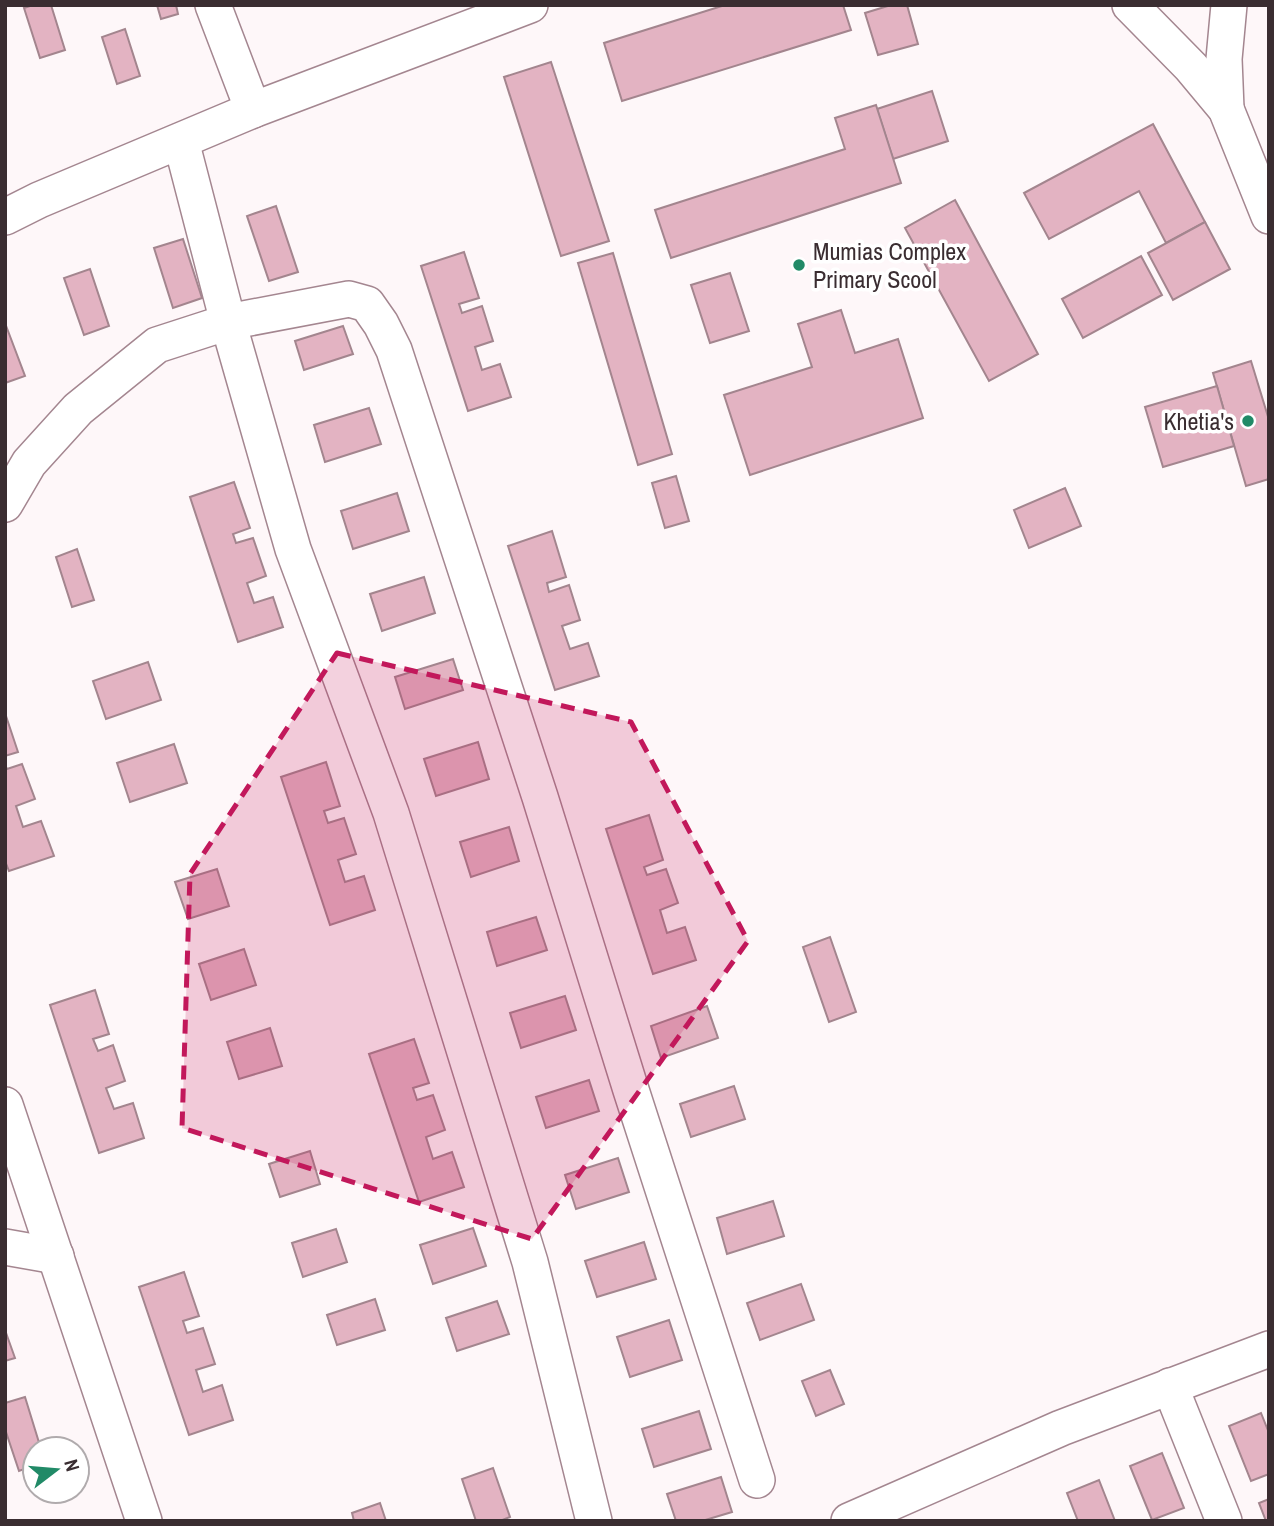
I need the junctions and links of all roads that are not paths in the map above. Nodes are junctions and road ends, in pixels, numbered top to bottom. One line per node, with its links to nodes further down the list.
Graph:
1 (213, 5): 6 (street)
2 (530, 5): 6 (street)
3 (1130, 5): 5 (street)
4 (1228, 5): 5 (street)
5 (1226, 109): 8 (street)
6 (253, 110): 7 (street)
7 (181, 141): 9 (street); 10 (street)
8 (1269, 216)
9 (5, 218)
10 (228, 322): 11 (street); 17 (street); 19 (street)
11 (5, 504)
12 (5, 1105): 14 (street)
13 (5, 1247): 14 (street)
14 (55, 1256): 18 (street)
15 (1269, 1349): 16 (street)
16 (1170, 1386): 20 (street); 21 (street)
17 (757, 1480)
18 (144, 1521)
19 (594, 1521)
20 (849, 1521)
21 (1224, 1521)

